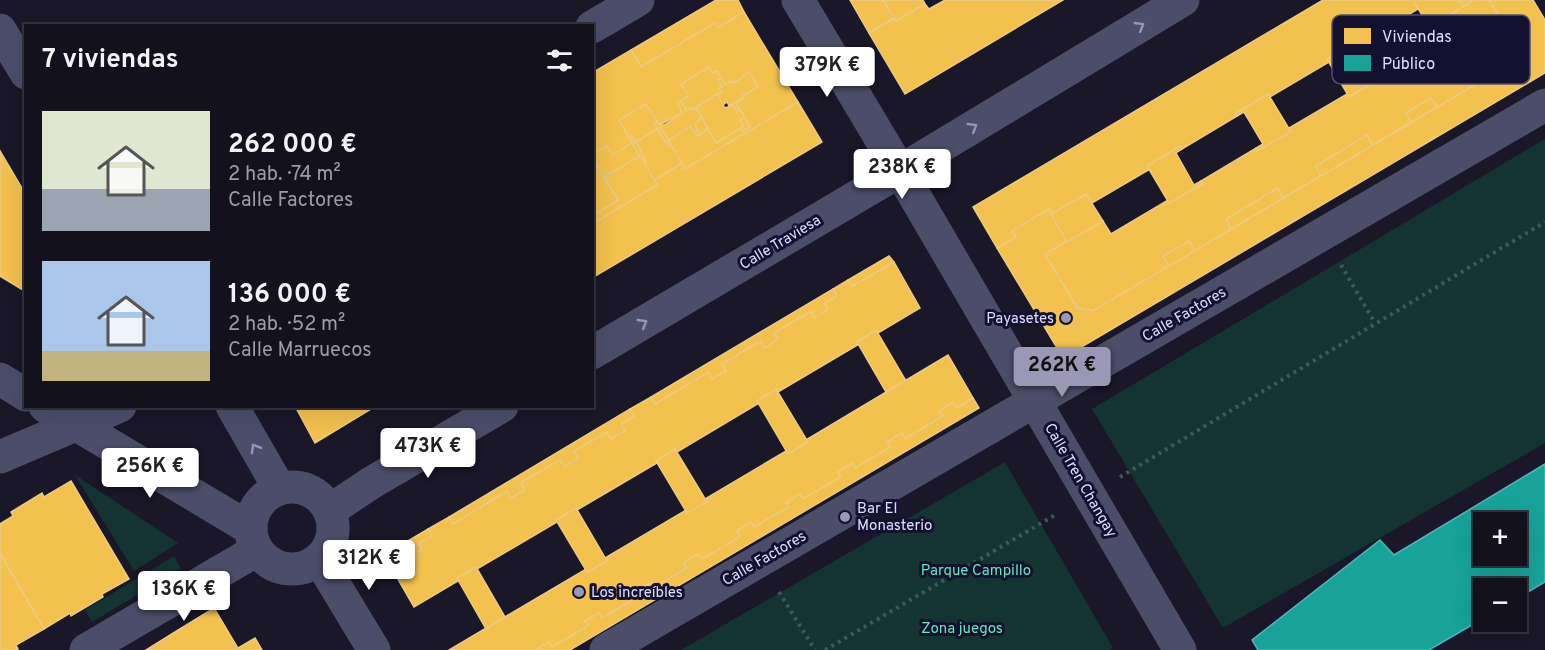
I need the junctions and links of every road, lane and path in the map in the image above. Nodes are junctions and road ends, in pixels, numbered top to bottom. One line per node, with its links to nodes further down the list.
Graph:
1 (638, 0): 4 (street)
2 (798, 0): 8 (street, Calle Tren Changay)
3 (1183, 0): 8 (street, Calle Traviesa, one-way to 3)
4 (594, 26)
5 (0, 30): 6 (street)
6 (24, 70)
7 (1545, 105): 10 (street, Calle Factores)
8 (900, 171): 12 (street, Calle Traviesa, one-way to 8); 15 (street, Calle Tren Changay)
9 (1545, 222): 11 (path)
10 (1323, 234): 11 (path); 15 (street, Calle Factores)
11 (1375, 324): 23 (path)
12 (594, 352)
13 (0, 379): 14 (street)
14 (24, 394)
15 (1034, 400): 23 (street, Calle Tren Changay); 27 (street, Calle Factores)
16 (48, 408): 20 (street)
17 (115, 408): 20 (street)
18 (233, 408): 22 (street, one-way to 18)
19 (499, 408): 24 (street)
20 (75, 425): 21 (street); 25 (street)
21 (0, 457)
22 (279, 488): 24 (street); 25 (street)
23 (1090, 495): 32 (path); 33 (street, Calle Tren Changay)
24 (329, 511): 26 (street)
25 (254, 540): 26 (street); 28 (street)
26 (319, 559): 29 (street)
27 (761, 560): 30 (street, Calle Factores); 31 (path)
28 (86, 650)
29 (374, 650)
30 (606, 650)
31 (815, 650)
32 (825, 650)
33 (1180, 650)

